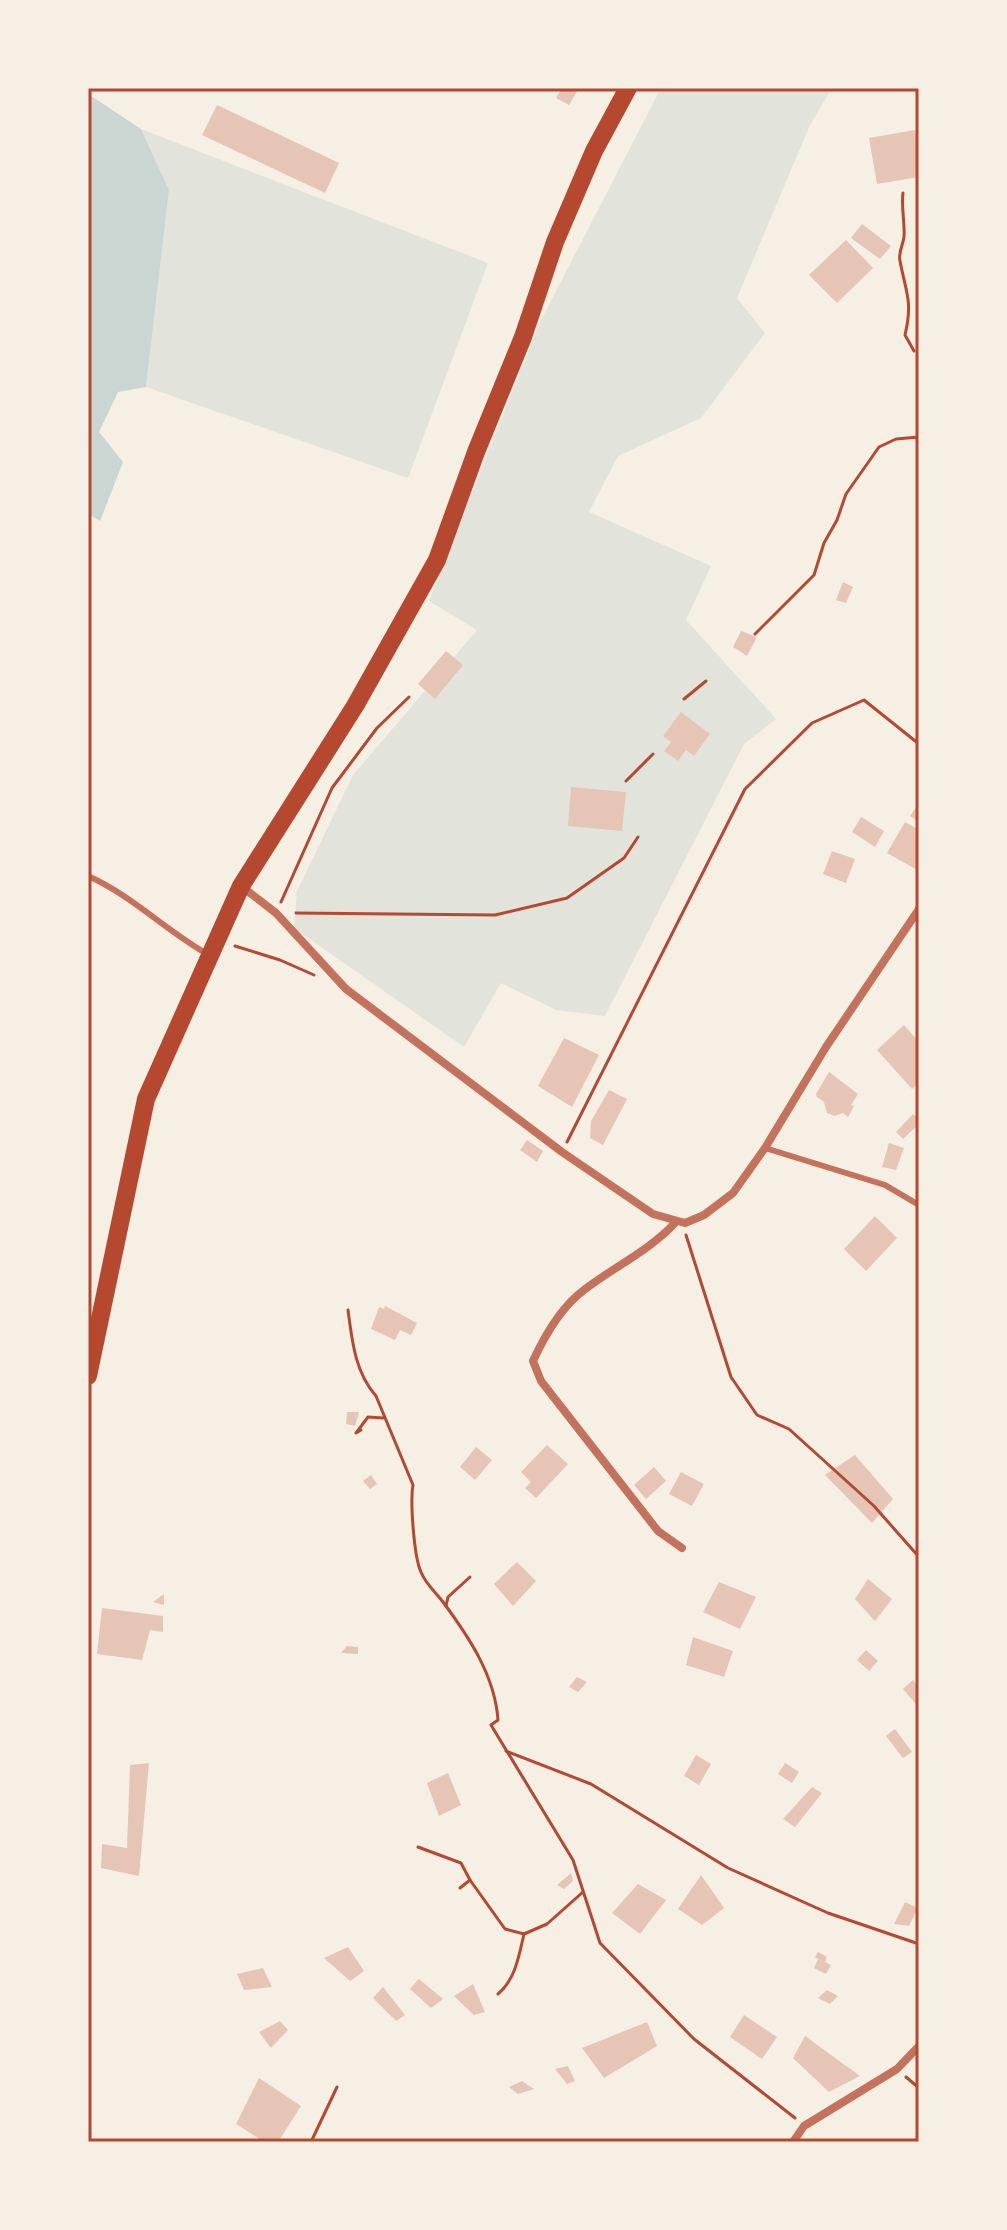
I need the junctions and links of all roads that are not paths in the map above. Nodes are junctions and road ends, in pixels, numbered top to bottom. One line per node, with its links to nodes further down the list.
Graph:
1 (628, 88): 3 (main road)
2 (88, 876): 5 (lane)
3 (241, 886): 5 (main road); 8 (street)
4 (919, 909): 6 (street)
5 (213, 948): 9 (main road)
6 (765, 1148): 7 (lane); 8 (street)
7 (919, 1205)
8 (680, 1223): 10 (street)
9 (88, 1376)
10 (682, 1548)
11 (919, 2046): 12 (street)
12 (793, 2142)

